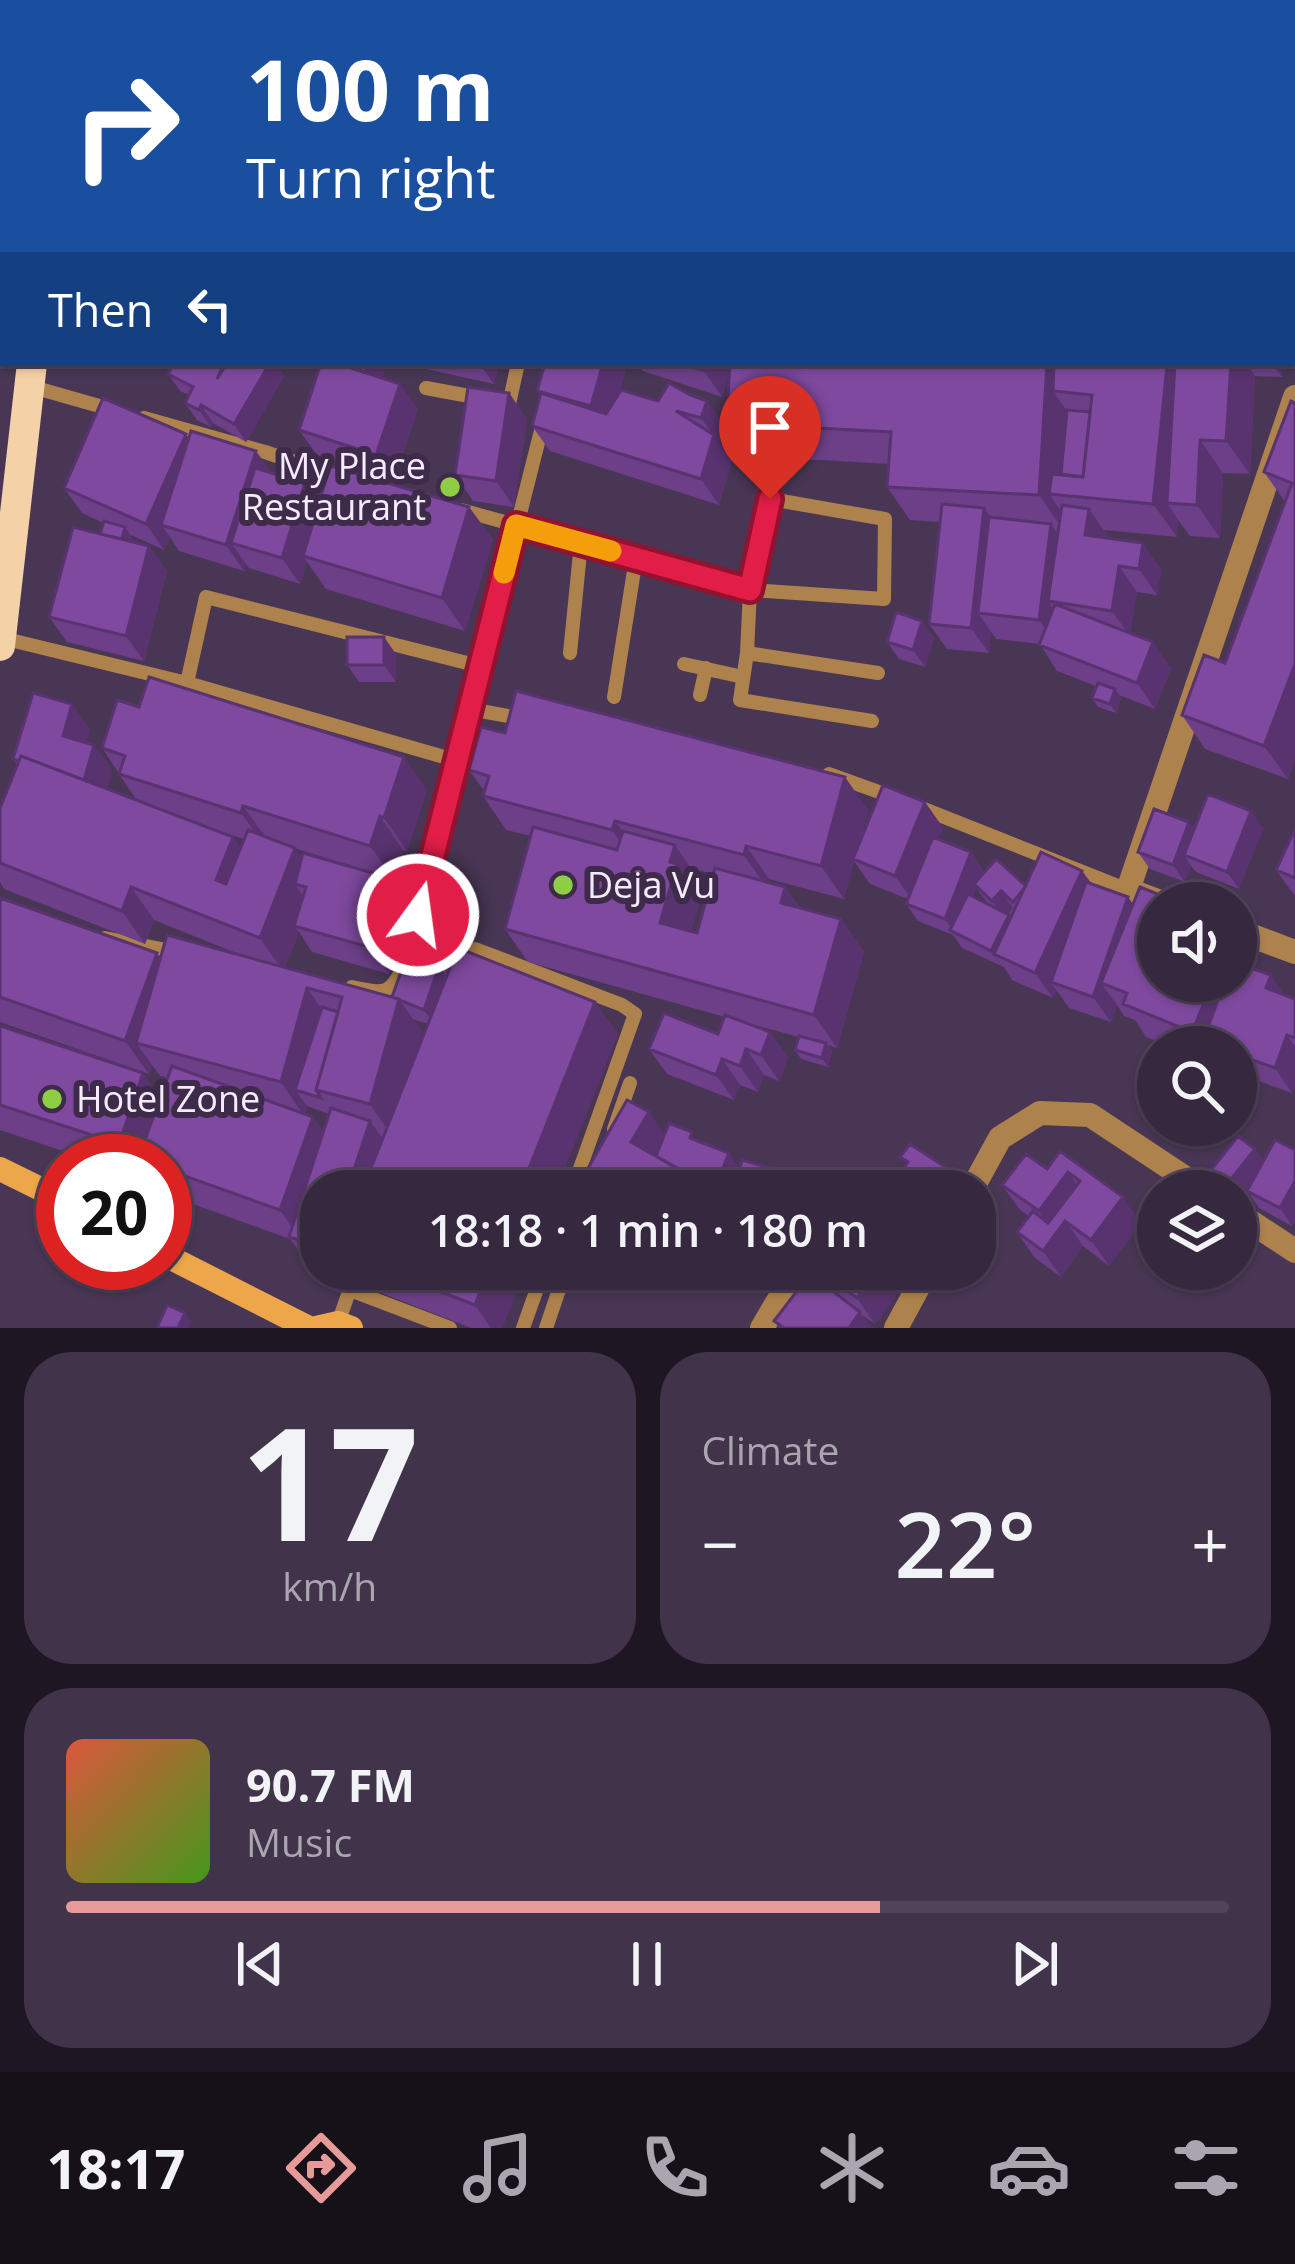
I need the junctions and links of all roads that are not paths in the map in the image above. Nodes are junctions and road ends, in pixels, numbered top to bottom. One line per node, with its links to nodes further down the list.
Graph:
1 (517, 366): 3 (lane)
2 (31, 375): 6 (lane); 12 (main road)
3 (427, 388)
4 (1295, 397): 28 (street)
5 (547, 409): 8 (lane)
6 (359, 484)
7 (449, 507): 8 (lane)
8 (516, 525): 9 (lane); 16 (lane)
9 (581, 543): 10 (lane); 13 (lane)
10 (636, 558): 11 (lane); 22 (lane)
11 (750, 590): 11 (lane); 14 (lane)
12 (1, 642): 20 (lane)
13 (570, 653)
14 (746, 653): 18 (lane); 19 (lane)
15 (685, 664): 17 (lane)
16 (479, 666): 20 (lane); 23 (lane)
17 (706, 668): 19 (lane); 21 (lane)
18 (878, 673)
19 (743, 677): 25 (lane)
20 (187, 683): 26 (lane)
21 (700, 694)
22 (614, 697)
23 (470, 709): 24 (lane); 26 (lane)
24 (538, 721)
25 (872, 722)
26 (458, 761): 35 (lane)
27 (810, 770): 28 (lane)
28 (1128, 890): 29 (street)
29 (1137, 893)
30 (90, 935): 33 (lane)
31 (1257, 938): 32 (street)
32 (1295, 952)
33 (202, 957)
34 (458, 978): 39 (lane)
35 (337, 984)
36 (630, 1083): 37 (lane)
37 (608, 1148)
38 (0, 1169): 42 (main road)
39 (579, 1170)
40 (982, 1170): 41 (street)
41 (1172, 1170)
42 (36, 1187)
43 (1257, 1226): 44 (street)
44 (1295, 1251)
45 (192, 1267): 51 (main road)
46 (350, 1290): 51 (lane); 52 (lane)
47 (537, 1290): 53 (lane)
48 (559, 1290): 54 (lane)
49 (785, 1290): 55 (street)
50 (917, 1290): 56 (street)
51 (330, 1327)
52 (450, 1328)
53 (523, 1328)
54 (546, 1328)
55 (762, 1328)
56 (896, 1328)

